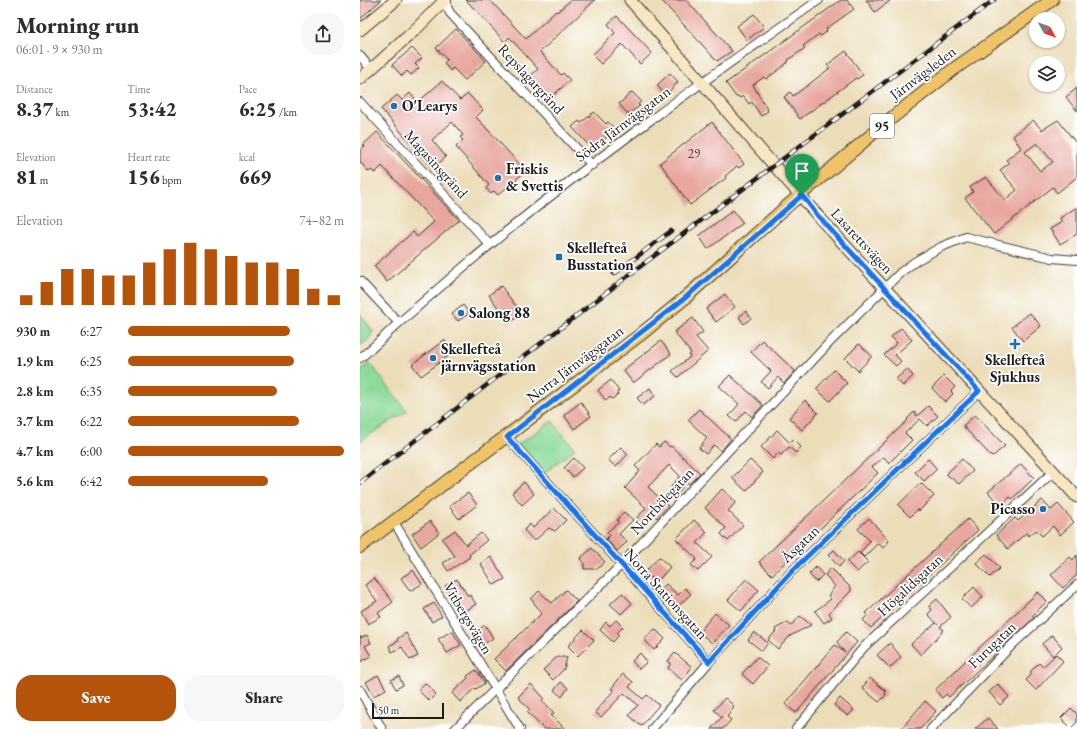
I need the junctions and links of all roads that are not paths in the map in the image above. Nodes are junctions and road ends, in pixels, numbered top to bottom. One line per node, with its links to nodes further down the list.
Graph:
1 (396, 0): 8 (main road)
2 (446, 0): 6 (street); 7 (main road)
3 (630, 0): 12 (main road, Lasarettsvägen)
4 (818, 0): 12 (street, Södra Järnvägsgatan)
5 (1052, 0): 15 (main road, Järnvägsleden / 95)
6 (449, 11): 7 (street); 14 (street, Repslagargränd)
7 (428, 18): 10 (main road)
8 (360, 30)
9 (360, 56): 10 (street)
10 (371, 69): 11 (main road)
11 (360, 79)
12 (702, 82): 14 (street, Södra Järnvägsgatan); 15 (main road, Lasarettsvägen)
13 (360, 102): 16 (street, Magasinsgränd)
14 (592, 165): 16 (street, Södra Järnvägsgatan)
15 (802, 195): 19 (main road, Lasarettsvägen); 23 (main road, Norra Järnvägsgatan / 95)
16 (490, 245): 20 (street, Södra Järnvägsgatan)
17 (1077, 260): 19 (street, Norrbölegatan)
18 (360, 281): 20 (street)
19 (884, 287): 22 (main road, Lasarettsvägen); 28 (street, Norrbölegatan)
20 (399, 323): 21 (street, Södra Järnvägsgatan)
21 (360, 358)
22 (979, 391): 24 (main road, Lasarettsvägen); 30 (street, Åsgatan)
23 (507, 437): 26 (main road, Norra Järnvägsgatan / 95); 28 (street, Norra Stationsgatan)
24 (1054, 471): 25 (main road, Lasarettsvägen); 37 (street, Högalidsgatan)
25 (1077, 497)
26 (394, 522): 27 (main road, Norra Järnvägsgatan / 95); 31 (street, Vitbergsvägen)
27 (360, 547)
28 (621, 565): 30 (street, Norra Stationsgatan); 31 (street, Norrbölegatan)
29 (1077, 585): 38 (street, Furugatan)
30 (709, 662): 36 (street, Åsgatan)
31 (495, 689): 34 (street, Norrbölegatan); 35 (street, Vitbergsvägen)
32 (360, 690): 33 (street)
33 (382, 729)
34 (455, 729)
35 (520, 729)
36 (652, 729)
37 (796, 729)
38 (930, 729)

